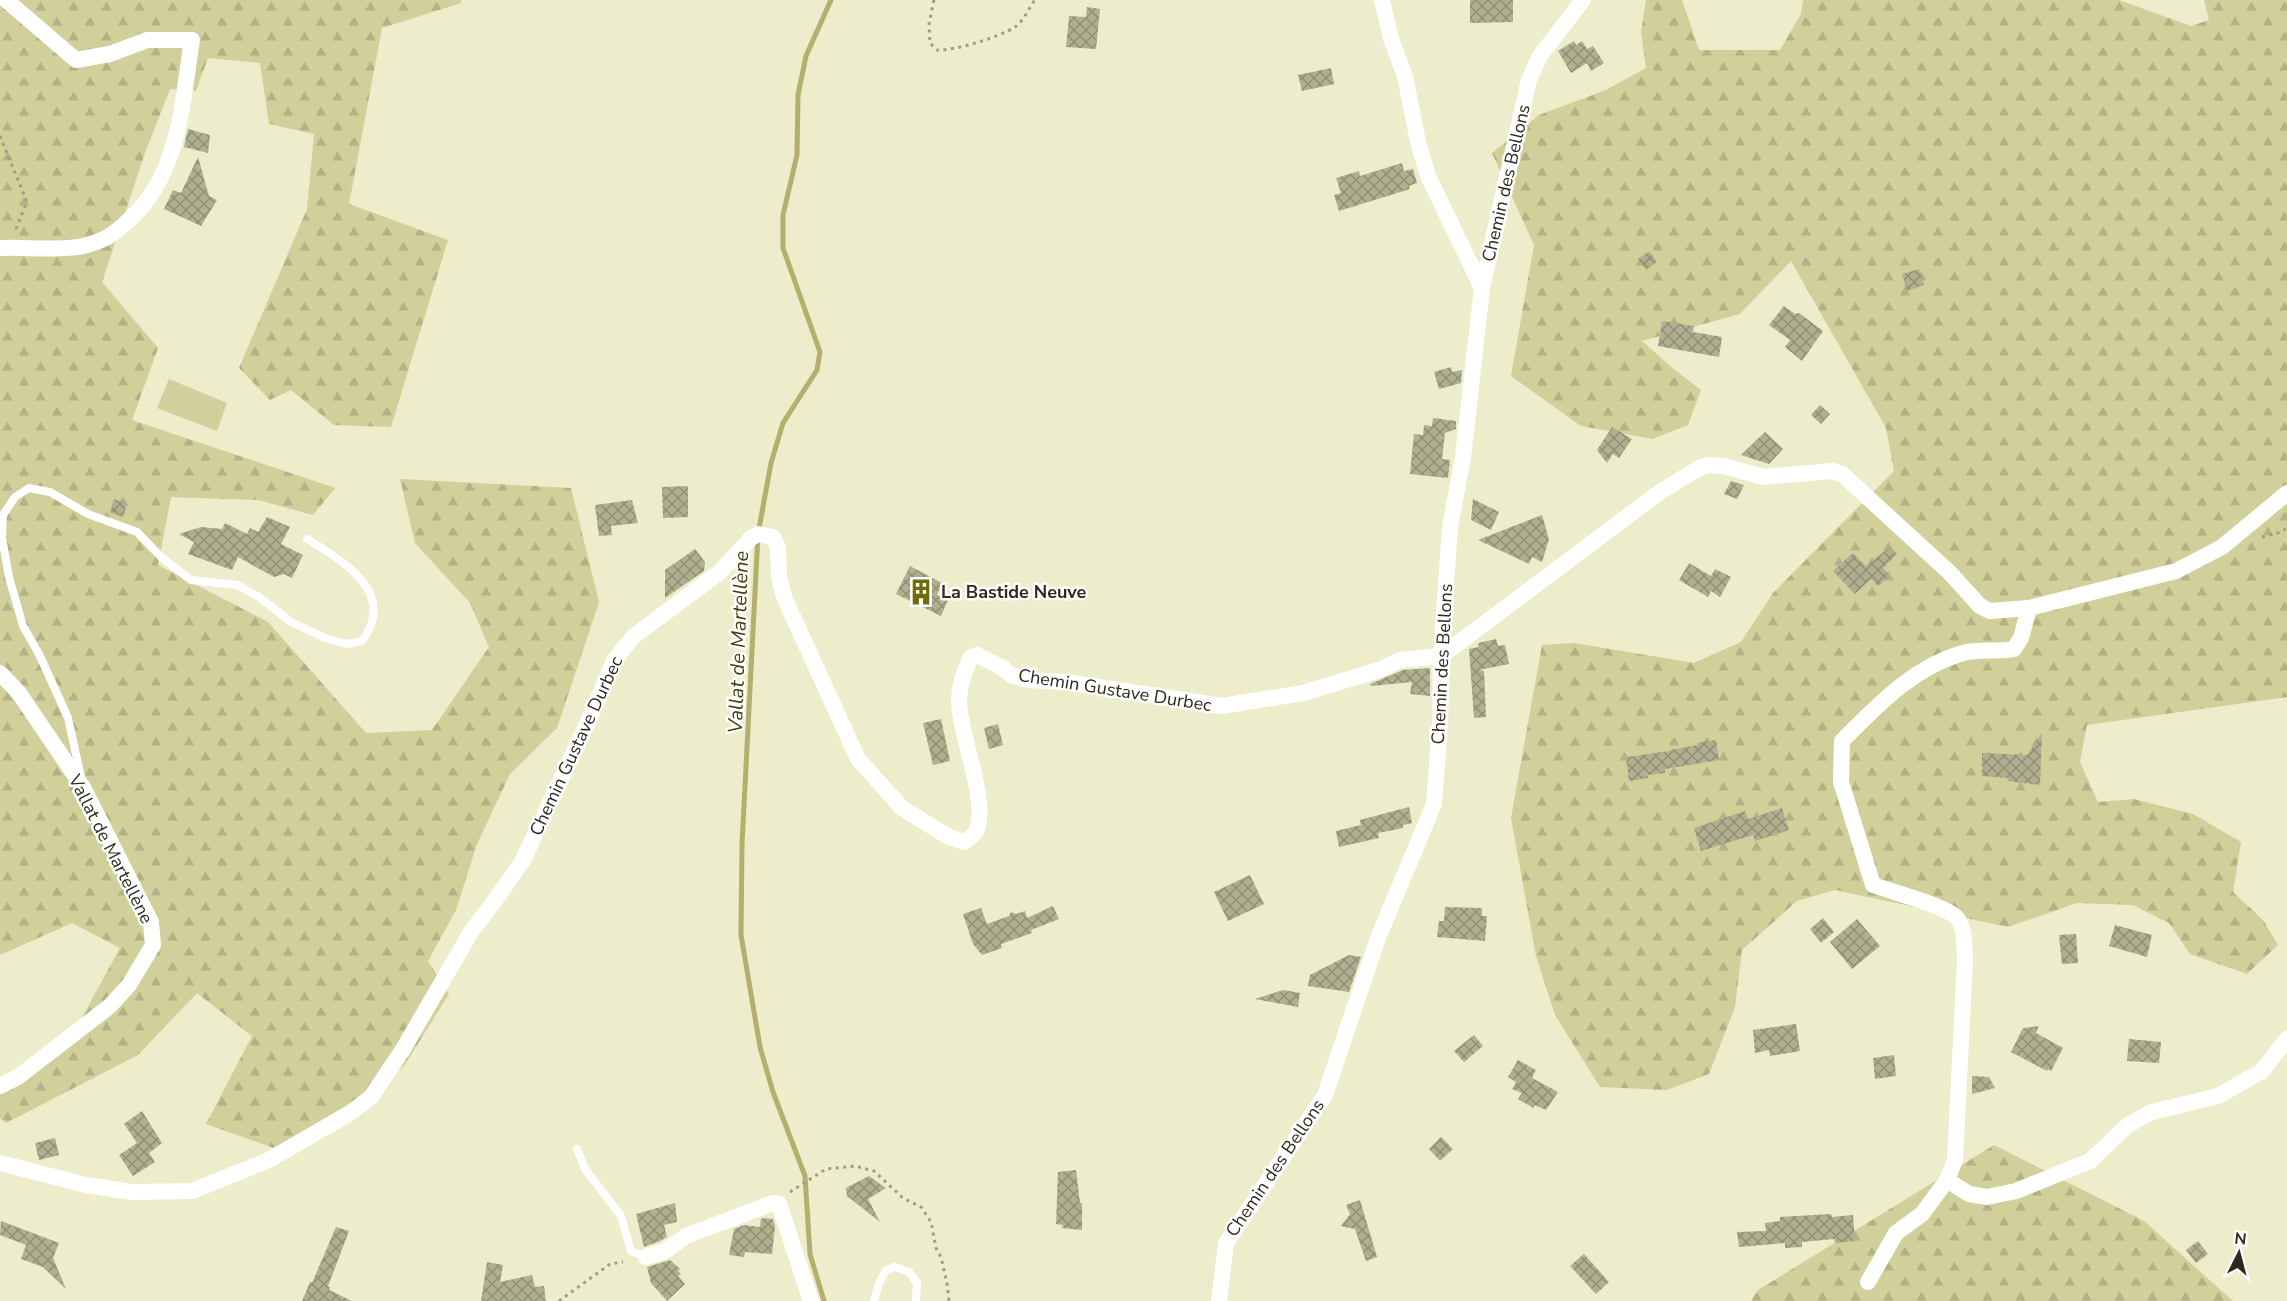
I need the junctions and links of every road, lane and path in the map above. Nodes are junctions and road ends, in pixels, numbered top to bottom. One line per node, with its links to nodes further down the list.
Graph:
1 (6, 0): 7 (street)
2 (934, 0): 3 (path)
3 (1035, 0)
4 (1382, 0): 8 (street)
5 (1583, 0): 8 (street, Chemin des Bellons)
6 (0, 136): 7 (path)
7 (2, 248)
8 (1482, 288): 12 (street, Chemin des Bellons)
9 (2287, 493): 11 (street)
10 (307, 539): 14 (lane)
11 (2029, 608): 12 (street); 19 (street)
12 (1441, 656): 18 (street, Chemin Gustave Durbec); 28 (street, Chemin des Bellons)
13 (0, 673): 14 (street, Vallat de Martellène)
14 (84, 789): 16 (street, Vallat de Martellène)
15 (2287, 1039): 19 (street)
16 (0, 1086)
17 (577, 1149): 21 (lane)
18 (0, 1164)
19 (1947, 1180): 22 (street)
20 (779, 1204): 21 (street); 24 (street); 27 (path)
21 (646, 1257): 23 (path)
22 (1868, 1282)
23 (559, 1301)
24 (811, 1301)
25 (874, 1301): 26 (lane)
26 (916, 1301)
27 (949, 1301)
28 (1219, 1301)

